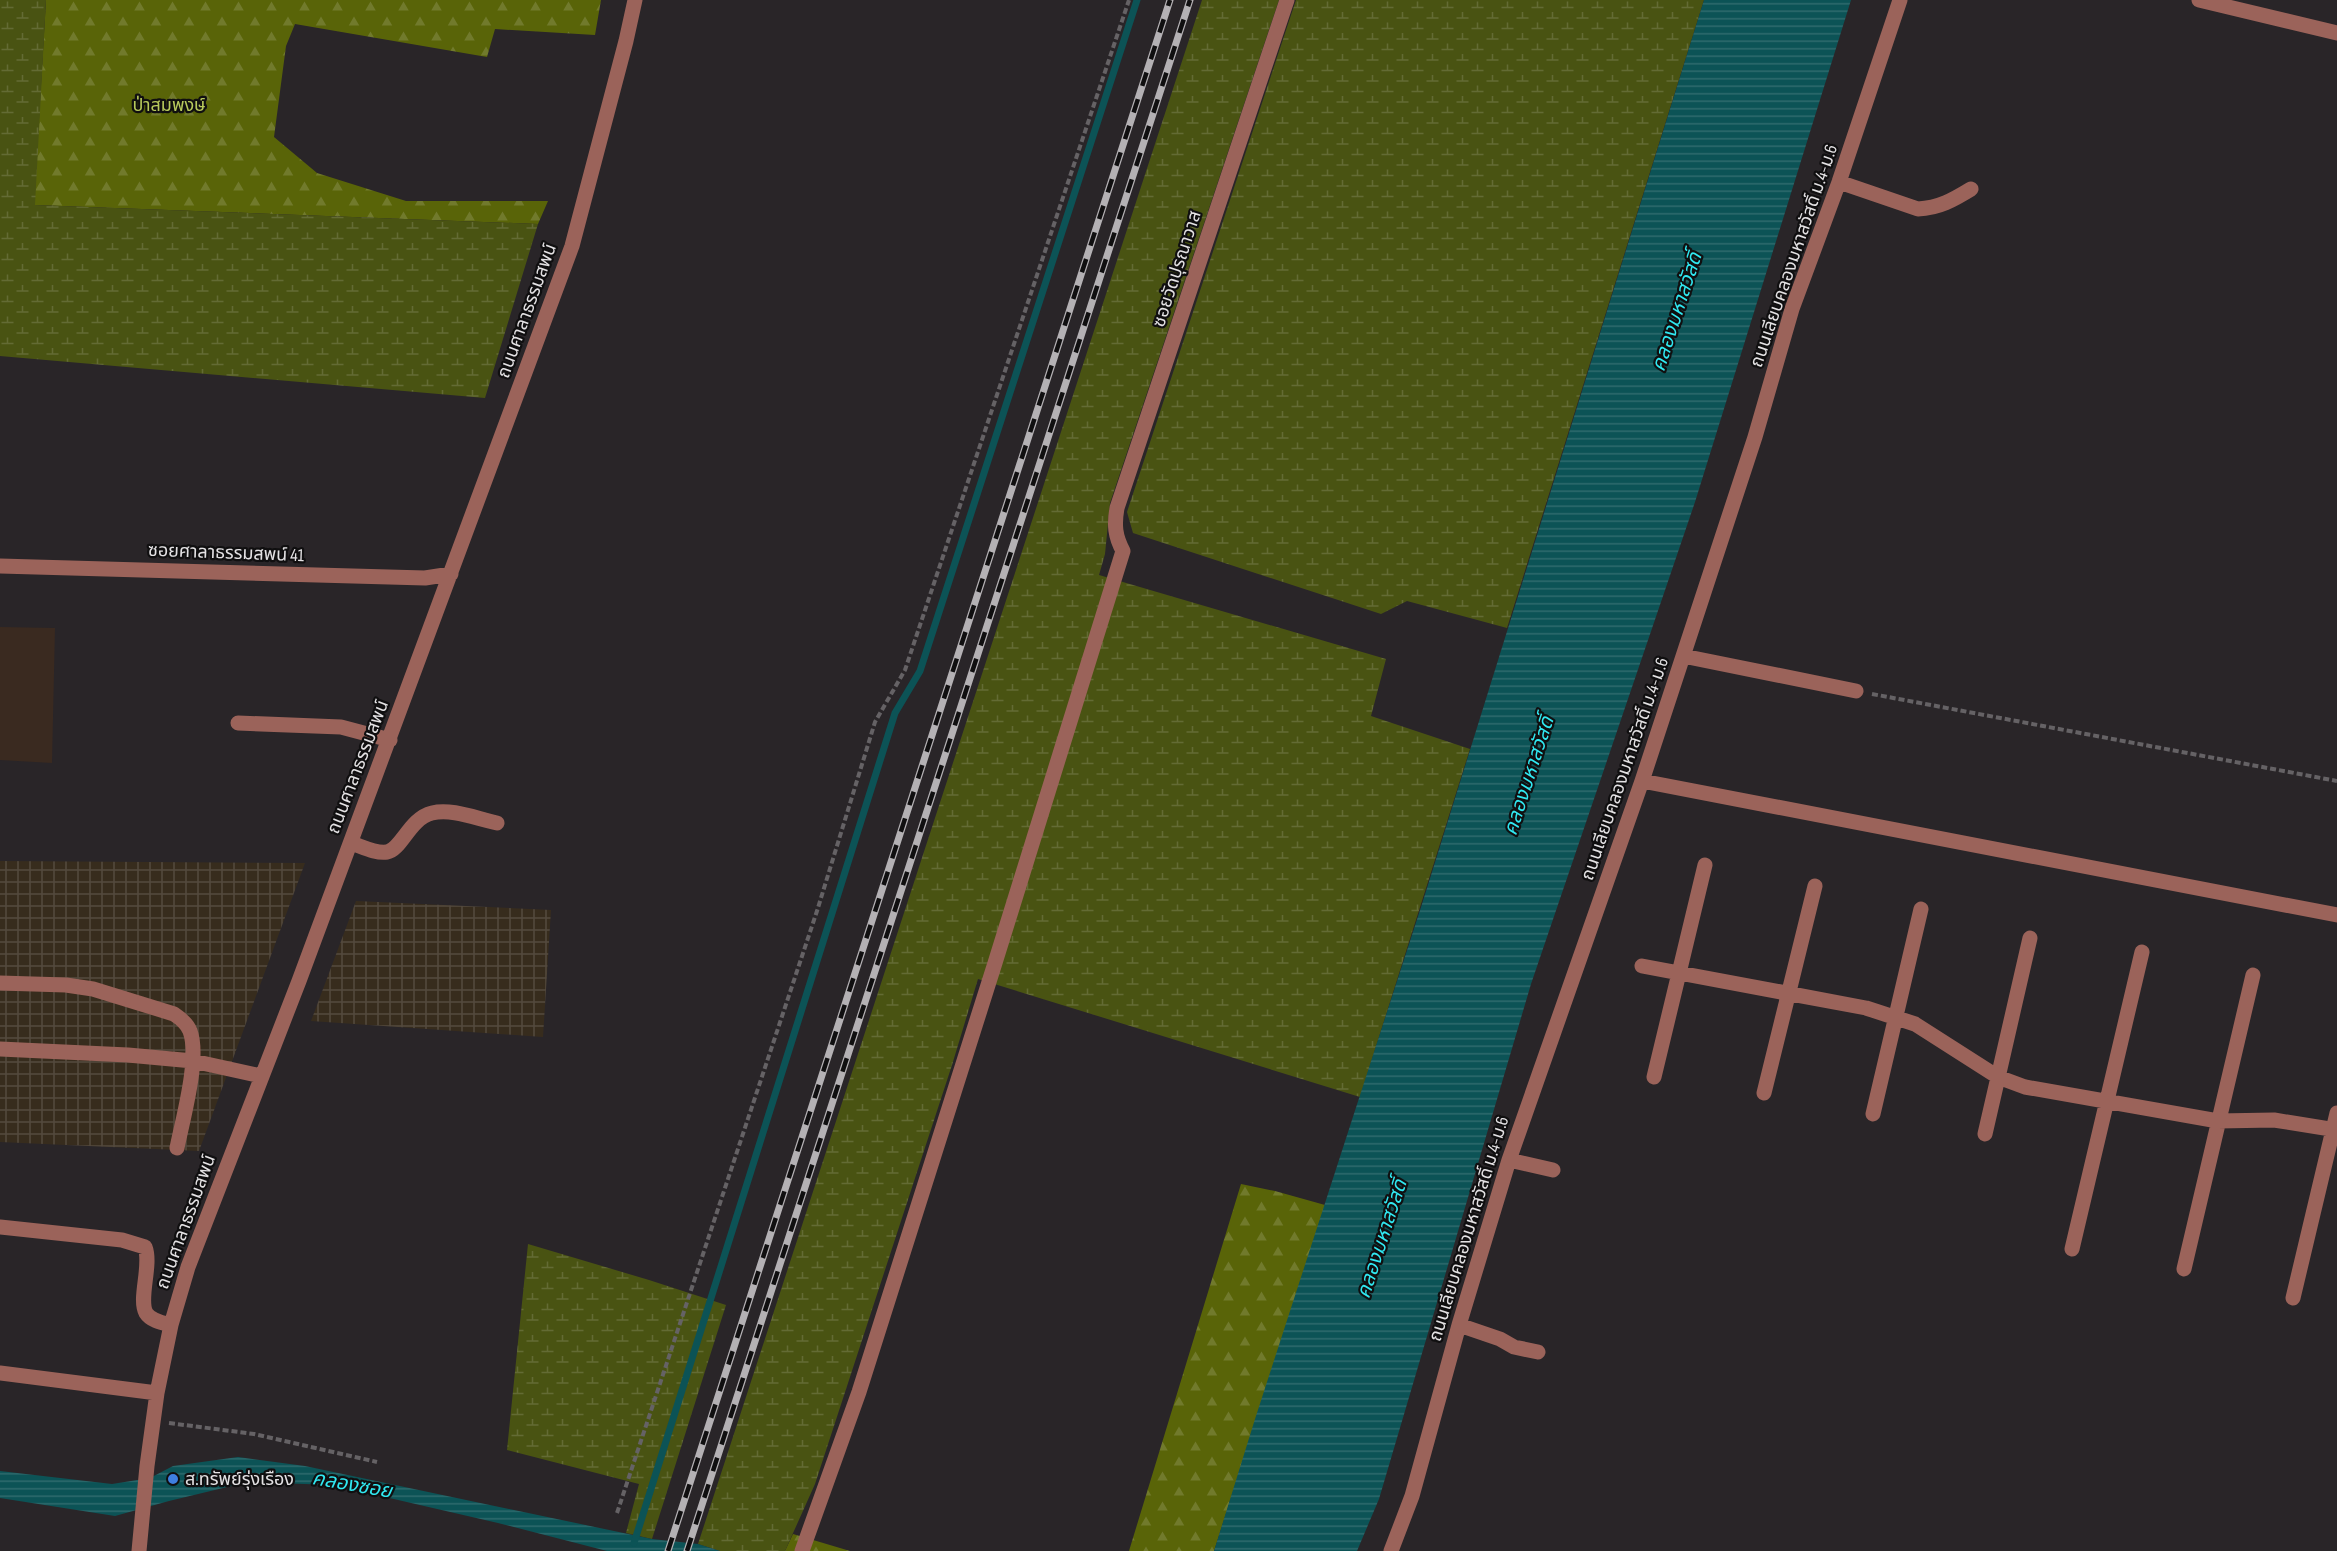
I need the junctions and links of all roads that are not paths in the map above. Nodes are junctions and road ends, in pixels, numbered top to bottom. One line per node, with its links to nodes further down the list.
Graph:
1 (634, 0): 9 (street, ถนนศาลาธรรมสพน์)
2 (1287, 0): 54 (street, ซอยวัดปุรณาวาส)
3 (1900, 0): 6 (street, ถนนเลียบคลองมหาสวัสดิ์ ม.4-ม.6)
4 (2199, 0): 5 (street)
5 (2337, 33)
6 (1839, 182): 7 (street); 10 (street, ถนนเลียบคลองมหาสวัสดิ์ ม.4-ม.6)
7 (1971, 189)
8 (0, 566): 9 (street, ซอยศาลาธรรมสพน์ 41)
9 (451, 574): 13 (street, ถนนศาลาธรรมสพน์)
10 (1683, 656): 11 (street); 14 (street, ถนนเลียบคลองมหาสวัสดิ์ ม.4-ม.6)
11 (1856, 691)
12 (238, 723): 13 (street)
13 (390, 740): 16 (street, ถนนศาลาธรรมสพน์)
14 (1642, 781): 20 (street); 42 (street, ถนนเลียบคลองมหาสวัสดิ์ ม.4-ม.6)
15 (497, 824): 16 (street)
16 (351, 843): 31 (street, ถนนศาลาธรรมสพน์)
17 (1705, 865): 24 (street)
18 (1815, 886): 27 (street)
19 (1921, 909): 28 (street)
20 (2337, 915)
21 (2030, 938): 33 (street)
22 (2142, 952): 35 (street)
23 (1642, 966): 24 (street)
24 (1679, 973): 27 (street); 32 (street)
25 (2253, 975): 38 (street)
26 (0, 983): 30 (street)
27 (1788, 993): 28 (street); 34 (street)
28 (1896, 1017): 33 (street); 37 (street)
29 (0, 1049): 30 (street)
30 (193, 1061): 31 (street); 41 (street)
31 (261, 1076): 48 (street, ถนนศาลาธรรมสพน์)
32 (1654, 1077)
33 (1998, 1077): 35 (street); 40 (street)
34 (1764, 1093)
35 (2106, 1102): 38 (street); 45 (street)
36 (2337, 1113): 39 (street)
37 (1873, 1114)
38 (2218, 1121): 39 (street); 46 (street)
39 (2335, 1130): 47 (street)
40 (1985, 1134)
41 (177, 1148)
42 (1509, 1160): 43 (street); 49 (street, ถนนเลียบคลองมหาสวัสดิ์ ม.4-ม.6)
43 (1553, 1170)
44 (0, 1227): 48 (street)
45 (2072, 1249)
46 (2184, 1269)
47 (2294, 1298)
48 (171, 1325): 52 (street, ถนนศาลาธรรมสพน์)
49 (1459, 1325): 50 (street); 55 (street, ถนนเลียบคลองมหาสวัสดิ์ ม.4-ม.6)
50 (1538, 1352)
51 (0, 1373): 52 (street)
52 (157, 1393): 53 (street, ถนนศาลาธรรมสพน์)
53 (139, 1551)
54 (802, 1551)
55 (1391, 1551)

